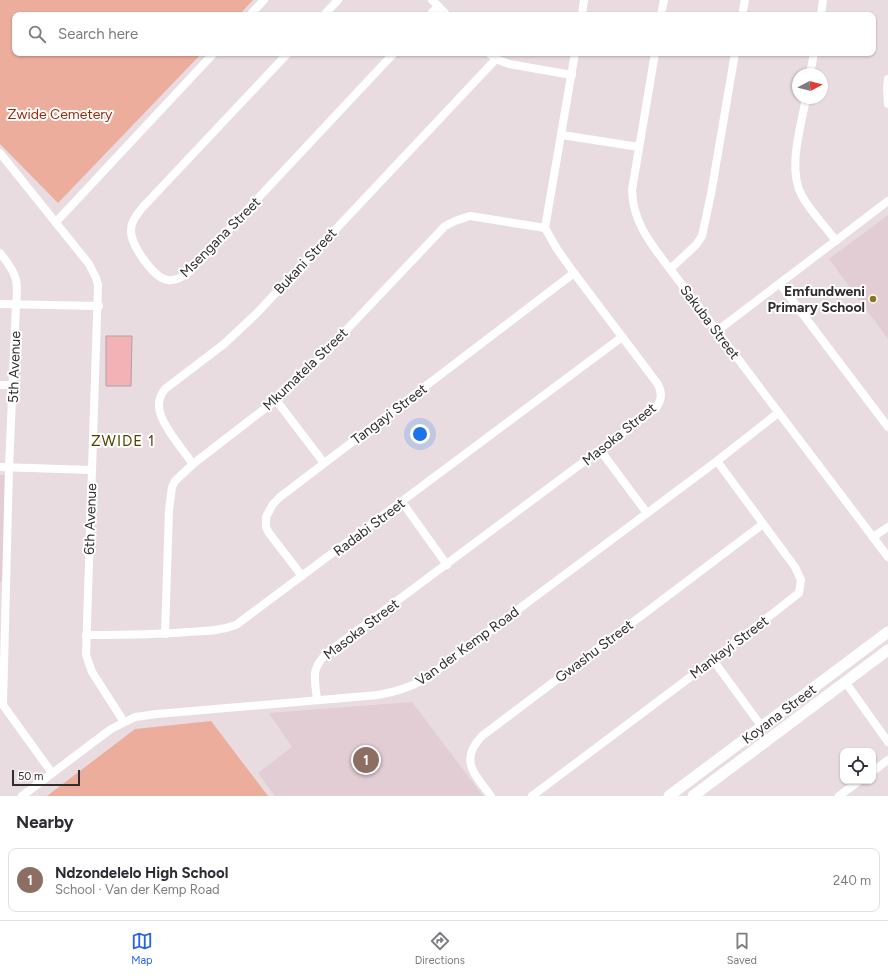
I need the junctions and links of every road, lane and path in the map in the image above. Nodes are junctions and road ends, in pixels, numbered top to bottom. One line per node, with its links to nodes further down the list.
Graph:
1 (264, 0): 9 (street)
2 (338, 0): 10 (street)
3 (432, 0): 8 (street)
4 (584, 0): 13 (street)
5 (664, 0): 14 (street)
6 (745, 0): 15 (street)
7 (823, 0): 16 (street)
8 (438, 6): 11 (street); 12 (street)
9 (253, 12)
10 (327, 12)
11 (433, 12)
12 (444, 12)
13 (582, 12)
14 (662, 12)
15 (743, 12)
16 (821, 12)
17 (211, 56): 35 (street)
18 (285, 56): 19 (street, Msengana Street)
19 (391, 56)
20 (492, 56): 25 (street)
21 (575, 56): 27 (street)
22 (654, 56): 32 (street, Sakuba Street)
23 (734, 56): 39 (street)
24 (813, 56): 26 (street)
25 (496, 60): 27 (street); 55 (street, Bukani Street)
26 (811, 68)
27 (572, 75): 31 (street)
28 (888, 79): 30 (street)
29 (805, 104): 37 (street)
30 (888, 104)
31 (562, 135): 32 (street); 36 (street)
32 (639, 147): 39 (street, Sakuba Street)
33 (1, 157): 35 (street, 6th Avenue)
34 (888, 201): 37 (street)
35 (56, 222): 44 (street, 6th Avenue)
36 (545, 228): 40 (street, Masoka Street); 49 (street, Mkumatela Street)
37 (836, 240): 41 (street)
38 (0, 252): 43 (street, 5th Avenue)
39 (670, 269): 45 (street, Sakuba Street)
40 (574, 273): 46 (street, Masoka Street); 54 (street, Tangayi Street)
41 (780, 284): 45 (street); 51 (street)
42 (0, 304): 43 (street)
43 (16, 305): 44 (street); 48 (street, 5th Avenue)
44 (99, 306): 58 (street, 6th Avenue)
45 (717, 331): 50 (street, Sakuba Street)
46 (622, 337): 52 (street, Masoka Street); 59 (street, Radabi Street)
47 (0, 385): 48 (street)
48 (13, 385): 57 (street, 5th Avenue)
49 (276, 400): 54 (street); 55 (street, Mkumatela Street)
50 (778, 413): 53 (street, Van der Kemp Road); 63 (street, Sakuba Street)
51 (888, 427)
52 (600, 450): 60 (street); 65 (street, Masoka Street)
53 (717, 461): 60 (street, Van der Kemp Road); 61 (street, Mankayi Street)
54 (324, 463): 66 (street, Tangayi Street)
55 (193, 464): 69 (street, Mkumatela Street)
56 (0, 467): 57 (street)
57 (9, 468): 58 (street); 67 (street, 5th Avenue)
58 (92, 470): 70 (street, 6th Avenue)
59 (402, 502): 65 (street); 66 (street, Radabi Street)
60 (647, 513): 74 (street, Van der Kemp Road)
61 (763, 524): 72 (street, Mankayi Street); 84 (street, Gwashu Street)
62 (888, 527): 63 (street)
63 (873, 537): 64 (street, Sakuba Street)
64 (888, 557)
65 (447, 565): 74 (street, Masoka Street)
66 (302, 576): 69 (street, Radabi Street)
67 (3, 595): 75 (street, 5th Avenue)
68 (888, 632): 77 (main road, Koyana Street)
69 (165, 634): 70 (street, Radabi Street)
70 (86, 635): 76 (street, 6th Avenue)
71 (888, 650): 73 (main road, Koyana Street)
72 (712, 660): 77 (street); 85 (street, Mankayi Street)
73 (846, 683): 78 (street); 87 (main road, Koyana Street)
74 (317, 700): 76 (street, Van der Kemp Road)
75 (2, 706): 81 (street, 5th Avenue)
76 (124, 722): 81 (street, Van der Kemp Road)
77 (762, 727): 86 (main road, Koyana Street)
78 (888, 742)
79 (888, 760): 80 (street)
80 (876, 769)
81 (52, 773): 83 (street, Van der Kemp Road)
82 (855, 784): 88 (street)
83 (22, 796)
84 (491, 796)
85 (532, 796)
86 (669, 796)
87 (693, 796)
88 (839, 796)

